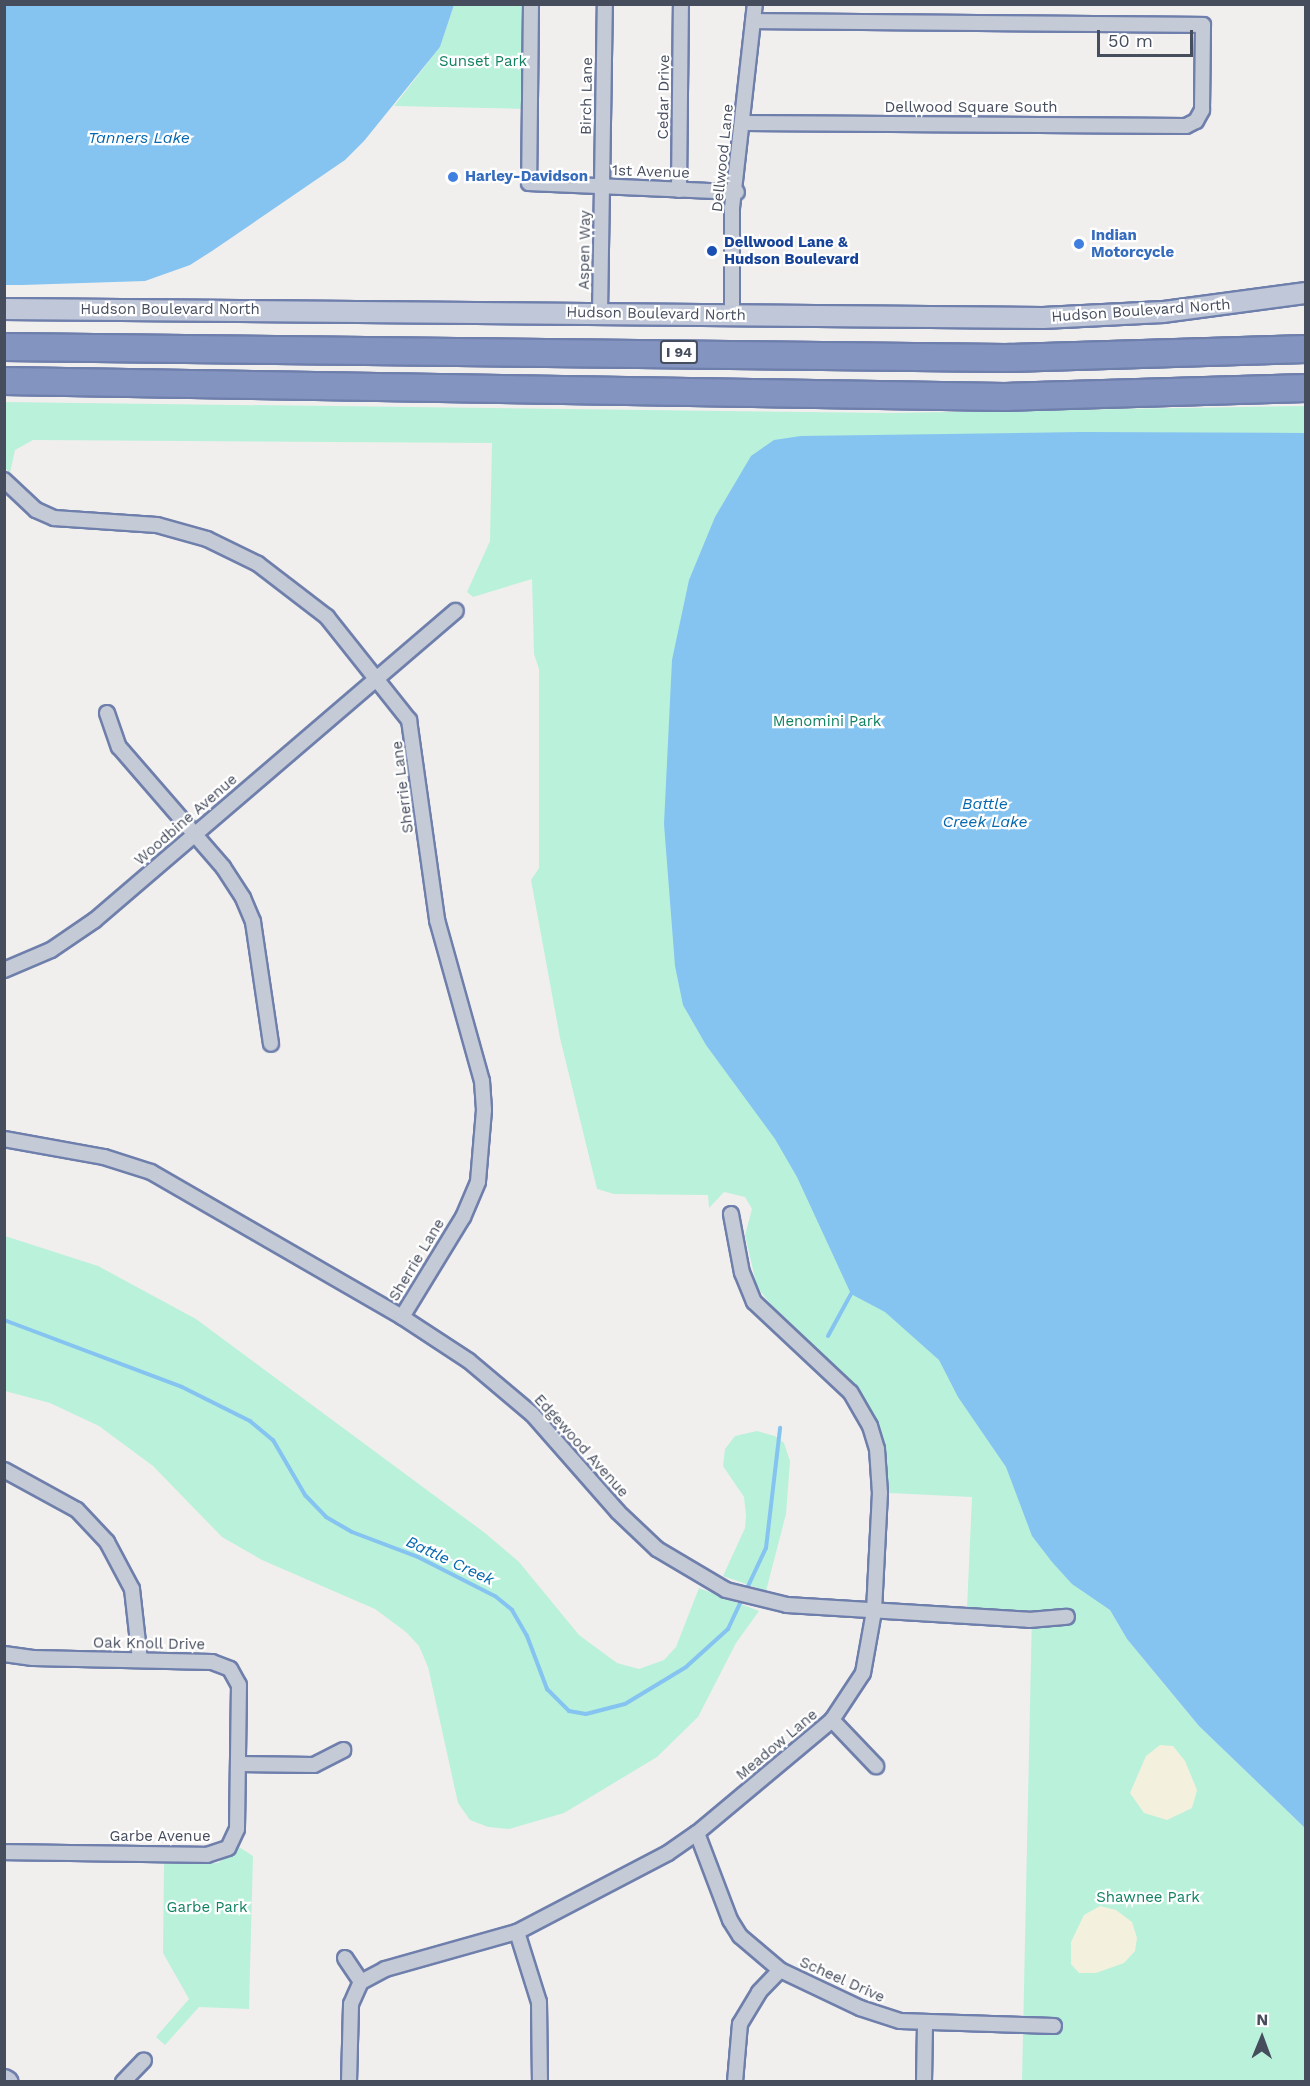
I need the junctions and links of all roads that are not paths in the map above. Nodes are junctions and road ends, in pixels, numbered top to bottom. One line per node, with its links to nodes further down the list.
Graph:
1 (531, 4): 7 (street, 1st Avenue)
2 (605, 4): 7 (street, Birch Lane)
3 (681, 4): 8 (street, Cedar Drive)
4 (755, 4): 5 (street, Dellwood Lane)
5 (753, 21): 6 (street, Dellwood Lane); 6 (street, Dellwood Square South)
6 (744, 123): 9 (street, Dellwood Lane)
7 (602, 187): 8 (street, 1st Avenue); 12 (street, Aspen Way)
8 (679, 190): 9 (street, 1st Avenue)
9 (737, 192): 13 (street, Dellwood Lane)
10 (1305, 293): 13 (street, Hudson Boulevard North)
11 (4, 309): 12 (street, Hudson Boulevard North)
12 (600, 313): 13 (street, Hudson Boulevard North)
13 (732, 316)
14 (4, 345): 15 (highway, I 94)
15 (1305, 349)
16 (4, 381): 17 (highway)
17 (72, 382): 18 (highway); 19 (highway)
18 (4, 387)
19 (1305, 388)
20 (4, 480): 22 (street, Sherrie Lane)
21 (456, 611): 22 (street, Woodbine Avenue)
22 (377, 678): 24 (street, Woodbine Avenue); 29 (street, Sherrie Lane)
23 (107, 713): 24 (street)
24 (194, 835): 25 (street, Woodbine Avenue); 26 (street)
25 (4, 970)
26 (271, 1044)
27 (4, 1139): 29 (street, Edgewood Avenue)
28 (731, 1214): 31 (street, Meadow Lane)
29 (402, 1317): 31 (street, Edgewood Avenue)
30 (4, 1470): 34 (street)
31 (874, 1611): 32 (street, Edgewood Avenue); 35 (street, Meadow Lane)
32 (1067, 1617)
33 (4, 1654): 34 (street, Oak Knoll Drive)
34 (140, 1660): 37 (street, Oak Knoll Drive)
35 (832, 1720): 38 (street); 39 (street, Meadow Lane)
36 (343, 1750): 37 (street)
37 (238, 1764): 40 (street, Garbe Avenue)
38 (876, 1766)
39 (697, 1833): 41 (street, Meadow Lane); 43 (street, Scheel Drive)
40 (4, 1852)
41 (517, 1932): 44 (street, Meadow Lane); 50 (street)
42 (345, 1958): 44 (street)
43 (780, 1970): 45 (street, Scheel Drive); 51 (street)
44 (361, 1982): 49 (street)
45 (925, 2023): 46 (street, Scheel Drive); 52 (street)
46 (1054, 2026)
47 (144, 2060): 48 (street)
48 (123, 2082)
49 (349, 2082)
50 (540, 2082)
51 (735, 2082)
52 (924, 2082)

